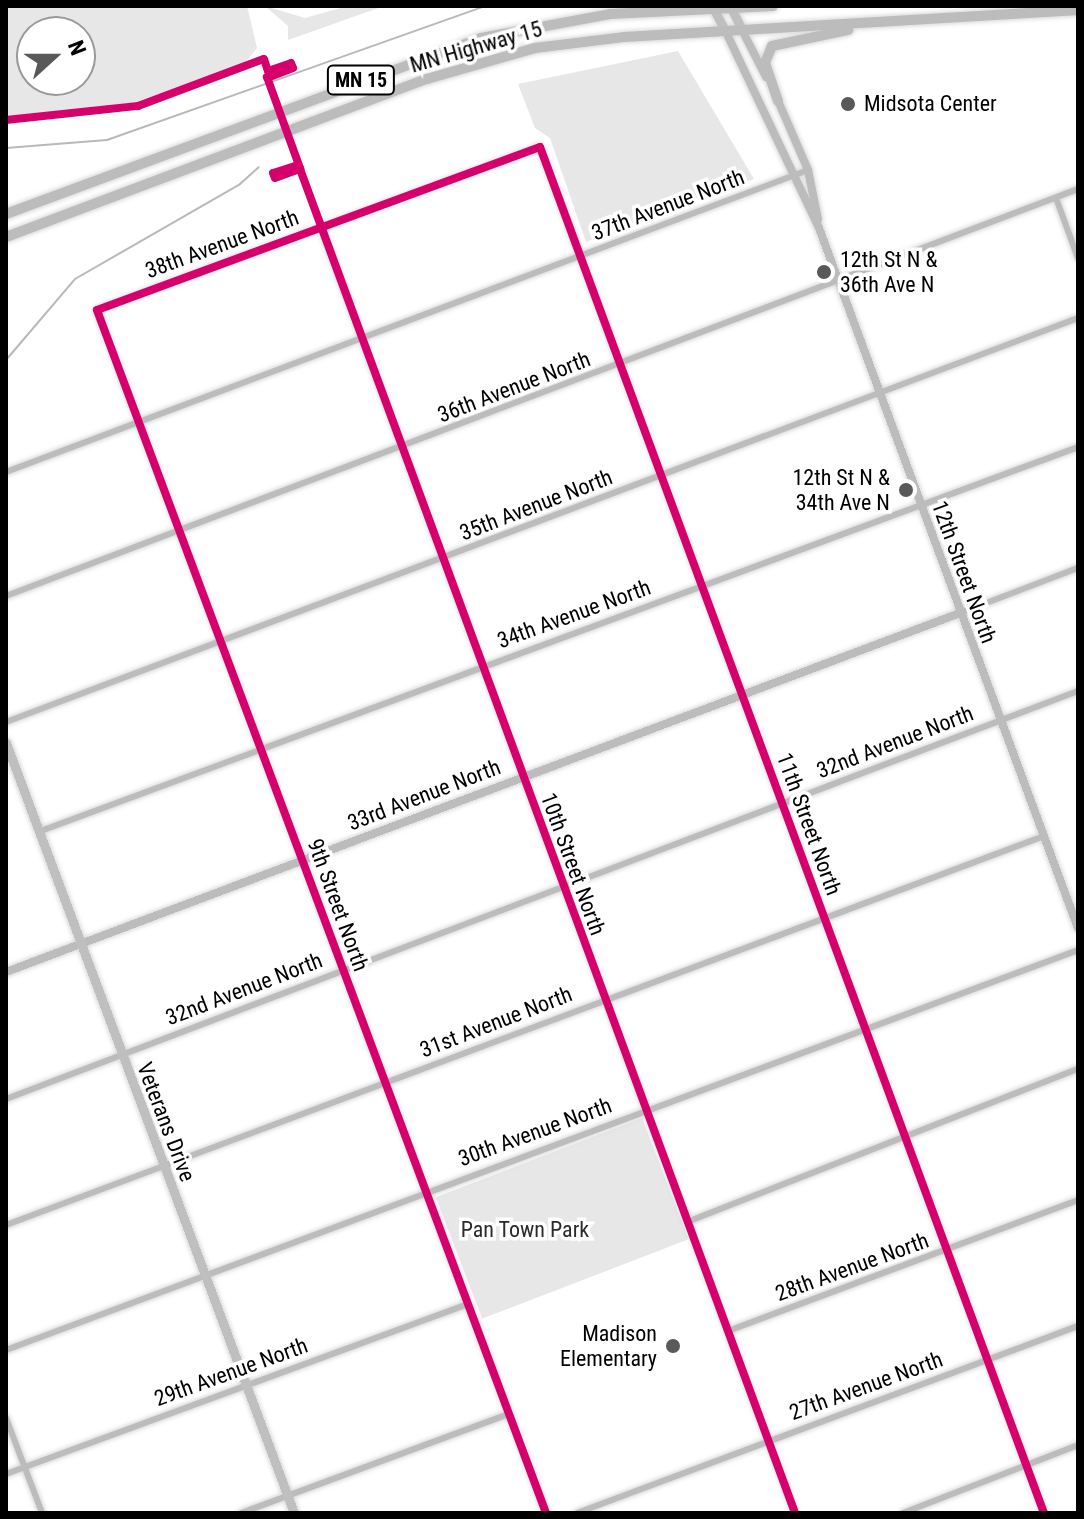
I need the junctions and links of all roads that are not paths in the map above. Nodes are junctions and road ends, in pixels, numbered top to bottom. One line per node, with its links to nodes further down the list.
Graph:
1 (645, 6): 6 (highway)
2 (773, 6): 4 (highway, MN Highway 15 / MN 15)
3 (713, 8): 4 (highway, MN Highway 15 / MN 15); 6 (highway, MN Highway 15 / MN 15); 8 (main road, 12th Street North)
4 (730, 8): 9 (main road)
5 (1078, 10): 7 (highway, MN Highway 15 / MN 15)
6 (610, 14): 16 (highway, MN Highway 15 / MN 15)
7 (937, 18): 9 (highway, MN Highway 15 / MN 15); 10 (highway)
8 (725, 30): 9 (highway, MN Highway 15 / MN 15); 13 (street, 12th Street North); 19 (highway, MN Highway 15 / MN 15)
9 (742, 30): 10 (street, 12th Street North)
10 (778, 101): 12 (street, 12th Street North)
11 (540, 147): 17 (street, 38th Avenue North); 20 (street, 11th Street North)
12 (808, 170): 13 (street, 37th Avenue North); 18 (street, 12th Street North)
13 (795, 175): 18 (street, 12th Street North); 20 (street, 37th Avenue North)
14 (1078, 189): 15 (street, 36th Avenue North)
15 (1056, 198): 21 (street); 22 (street, 36th Avenue North)
16 (6, 214)
17 (321, 227): 23 (street, 38th Avenue North); 25 (street, 10th Street North)
18 (819, 228): 22 (street, 12th Street North)
19 (6, 237)
20 (581, 258): 25 (street, 37th Avenue North); 26 (street, 11th Street North)
21 (1078, 258)
22 (839, 282): 26 (street, 36th Avenue North); 27 (street, 12th Street North)
23 (97, 310): 28 (street, 9th Street North)
24 (1078, 318): 27 (street, 35th Avenue North)
25 (360, 340): 28 (street, 37th Avenue North); 30 (street, 10th Street North)
26 (621, 365): 30 (street, 36th Avenue North); 32 (street, 11th Street North)
27 (879, 394): 32 (street, 35th Avenue North); 33 (street, 12th Street North)
28 (140, 425): 31 (street, 37th Avenue North); 34 (street, 9th Street North)
29 (1078, 447): 33 (street, 34th Avenue North)
30 (400, 449): 34 (street, 36th Avenue North); 35 (street, 10th Street North)
31 (6, 472)
32 (662, 476): 35 (street, 35th Avenue North); 37 (street, 11th Street North)
33 (920, 505): 37 (street, 34th Avenue North); 39 (street, 12th Street North)
34 (181, 533): 38 (street, 36th Avenue North); 40 (street, 9th Street North)
35 (441, 560): 40 (street, 35th Avenue North); 41 (street, 10th Street North)
36 (1078, 568): 39 (street, 33rd Avenue North)
37 (702, 586): 41 (street, 34th Avenue North); 43 (street, 11th Street North)
38 (6, 596)
39 (960, 613): 43 (street, 33rd Avenue North); 44 (street, 12th Street North)
40 (222, 643): 45 (street, 35th Avenue North); 47 (street, 9th Street North)
41 (481, 668): 47 (street, 34th Avenue North); 48 (street, 10th Street North)
42 (1078, 691): 44 (street, 32nd Avenue North)
43 (743, 695): 48 (street, 33rd Avenue North); 49 (street, 11th Street North)
44 (1000, 721): 49 (street, 32nd Avenue North); 51 (street, 12th Street North)
45 (6, 722)
46 (6, 743): 50 (main road, Veterans Drive)
47 (261, 749): 50 (street, 34th Avenue North); 52 (street, 9th Street North)
48 (522, 778): 52 (street, 33rd Avenue North); 53 (street, 10th Street North)
49 (783, 804): 53 (street, 32nd Avenue North); 54 (street, 11th Street North)
50 (38, 832): 56 (main road, Veterans Drive)
51 (1044, 836): 54 (street, 31st Avenue North); 55 (street, 12th Street North)
52 (303, 860): 56 (street, 33rd Avenue North); 58 (street, 9th Street North)
53 (563, 887): 58 (street, 32nd Avenue North); 60 (street, 10th Street North)
54 (825, 918): 60 (street, 31st Avenue North); 61 (street, 11th Street North)
55 (1078, 928)
56 (80, 944): 59 (street, 33rd Avenue North); 62 (main road, Veterans Drive)
57 (1078, 950): 61 (street, 30th Avenue North)
58 (343, 970): 62 (street, 32nd Avenue North); 64 (street, 9th Street North)
59 (6, 972)
60 (605, 1000): 64 (street, 31st Avenue North); 66 (street, 10th Street North)
61 (866, 1029): 66 (street, 30th Avenue North); 67 (street, 11th Street North)
62 (122, 1055): 65 (street, 32nd Avenue North); 68 (main road, Veterans Drive)
63 (1078, 1069): 67 (street)
64 (385, 1082): 68 (street, 31st Avenue North); 69 (street, 9th Street North)
65 (6, 1099)
66 (646, 1111): 69 (street, 30th Avenue North); 71 (street, 10th Street North)
67 (906, 1137): 71 (street); 73 (street, 11th Street North)
68 (163, 1165): 72 (street, 31st Avenue North); 74 (main road, Veterans Drive)
69 (426, 1193): 74 (street, 30th Avenue North); 75 (street, 9th Street North)
70 (1078, 1200): 73 (street, 28th Avenue North)
71 (687, 1222): 77 (street, 10th Street North)
72 (6, 1225)
73 (948, 1251): 77 (street, 28th Avenue North); 79 (street, 11th Street North)
74 (205, 1276): 78 (street, 30th Avenue North); 80 (main road, Veterans Drive)
75 (468, 1304): 80 (street, 29th Avenue North); 81 (street, 9th Street North)
76 (1078, 1326): 79 (street, 27th Avenue North)
77 (728, 1331): 83 (street, 10th Street North)
78 (6, 1350)
79 (988, 1360): 83 (street, 27th Avenue North); 85 (street, 11th Street North)
80 (246, 1385): 86 (street, 29th Avenue North); 88 (main road, Veterans Drive)
81 (508, 1414): 88 (street); 92 (street, 9th Street North)
82 (6, 1418): 86 (street)
83 (769, 1442): 93 (street, 27th Avenue North); 94 (street, 10th Street North)
84 (1078, 1445): 85 (street)
85 (1027, 1465): 95 (street); 96 (street, 11th Street North)
86 (25, 1467): 87 (street, 29th Avenue North); 89 (street)
87 (6, 1474)
88 (287, 1495): 90 (street); 91 (main road, Veterans Drive)
89 (42, 1513)
90 (241, 1513)
91 (294, 1513)
92 (546, 1513)
93 (577, 1513)
94 (795, 1513)
95 (903, 1513)
96 (1044, 1513)

